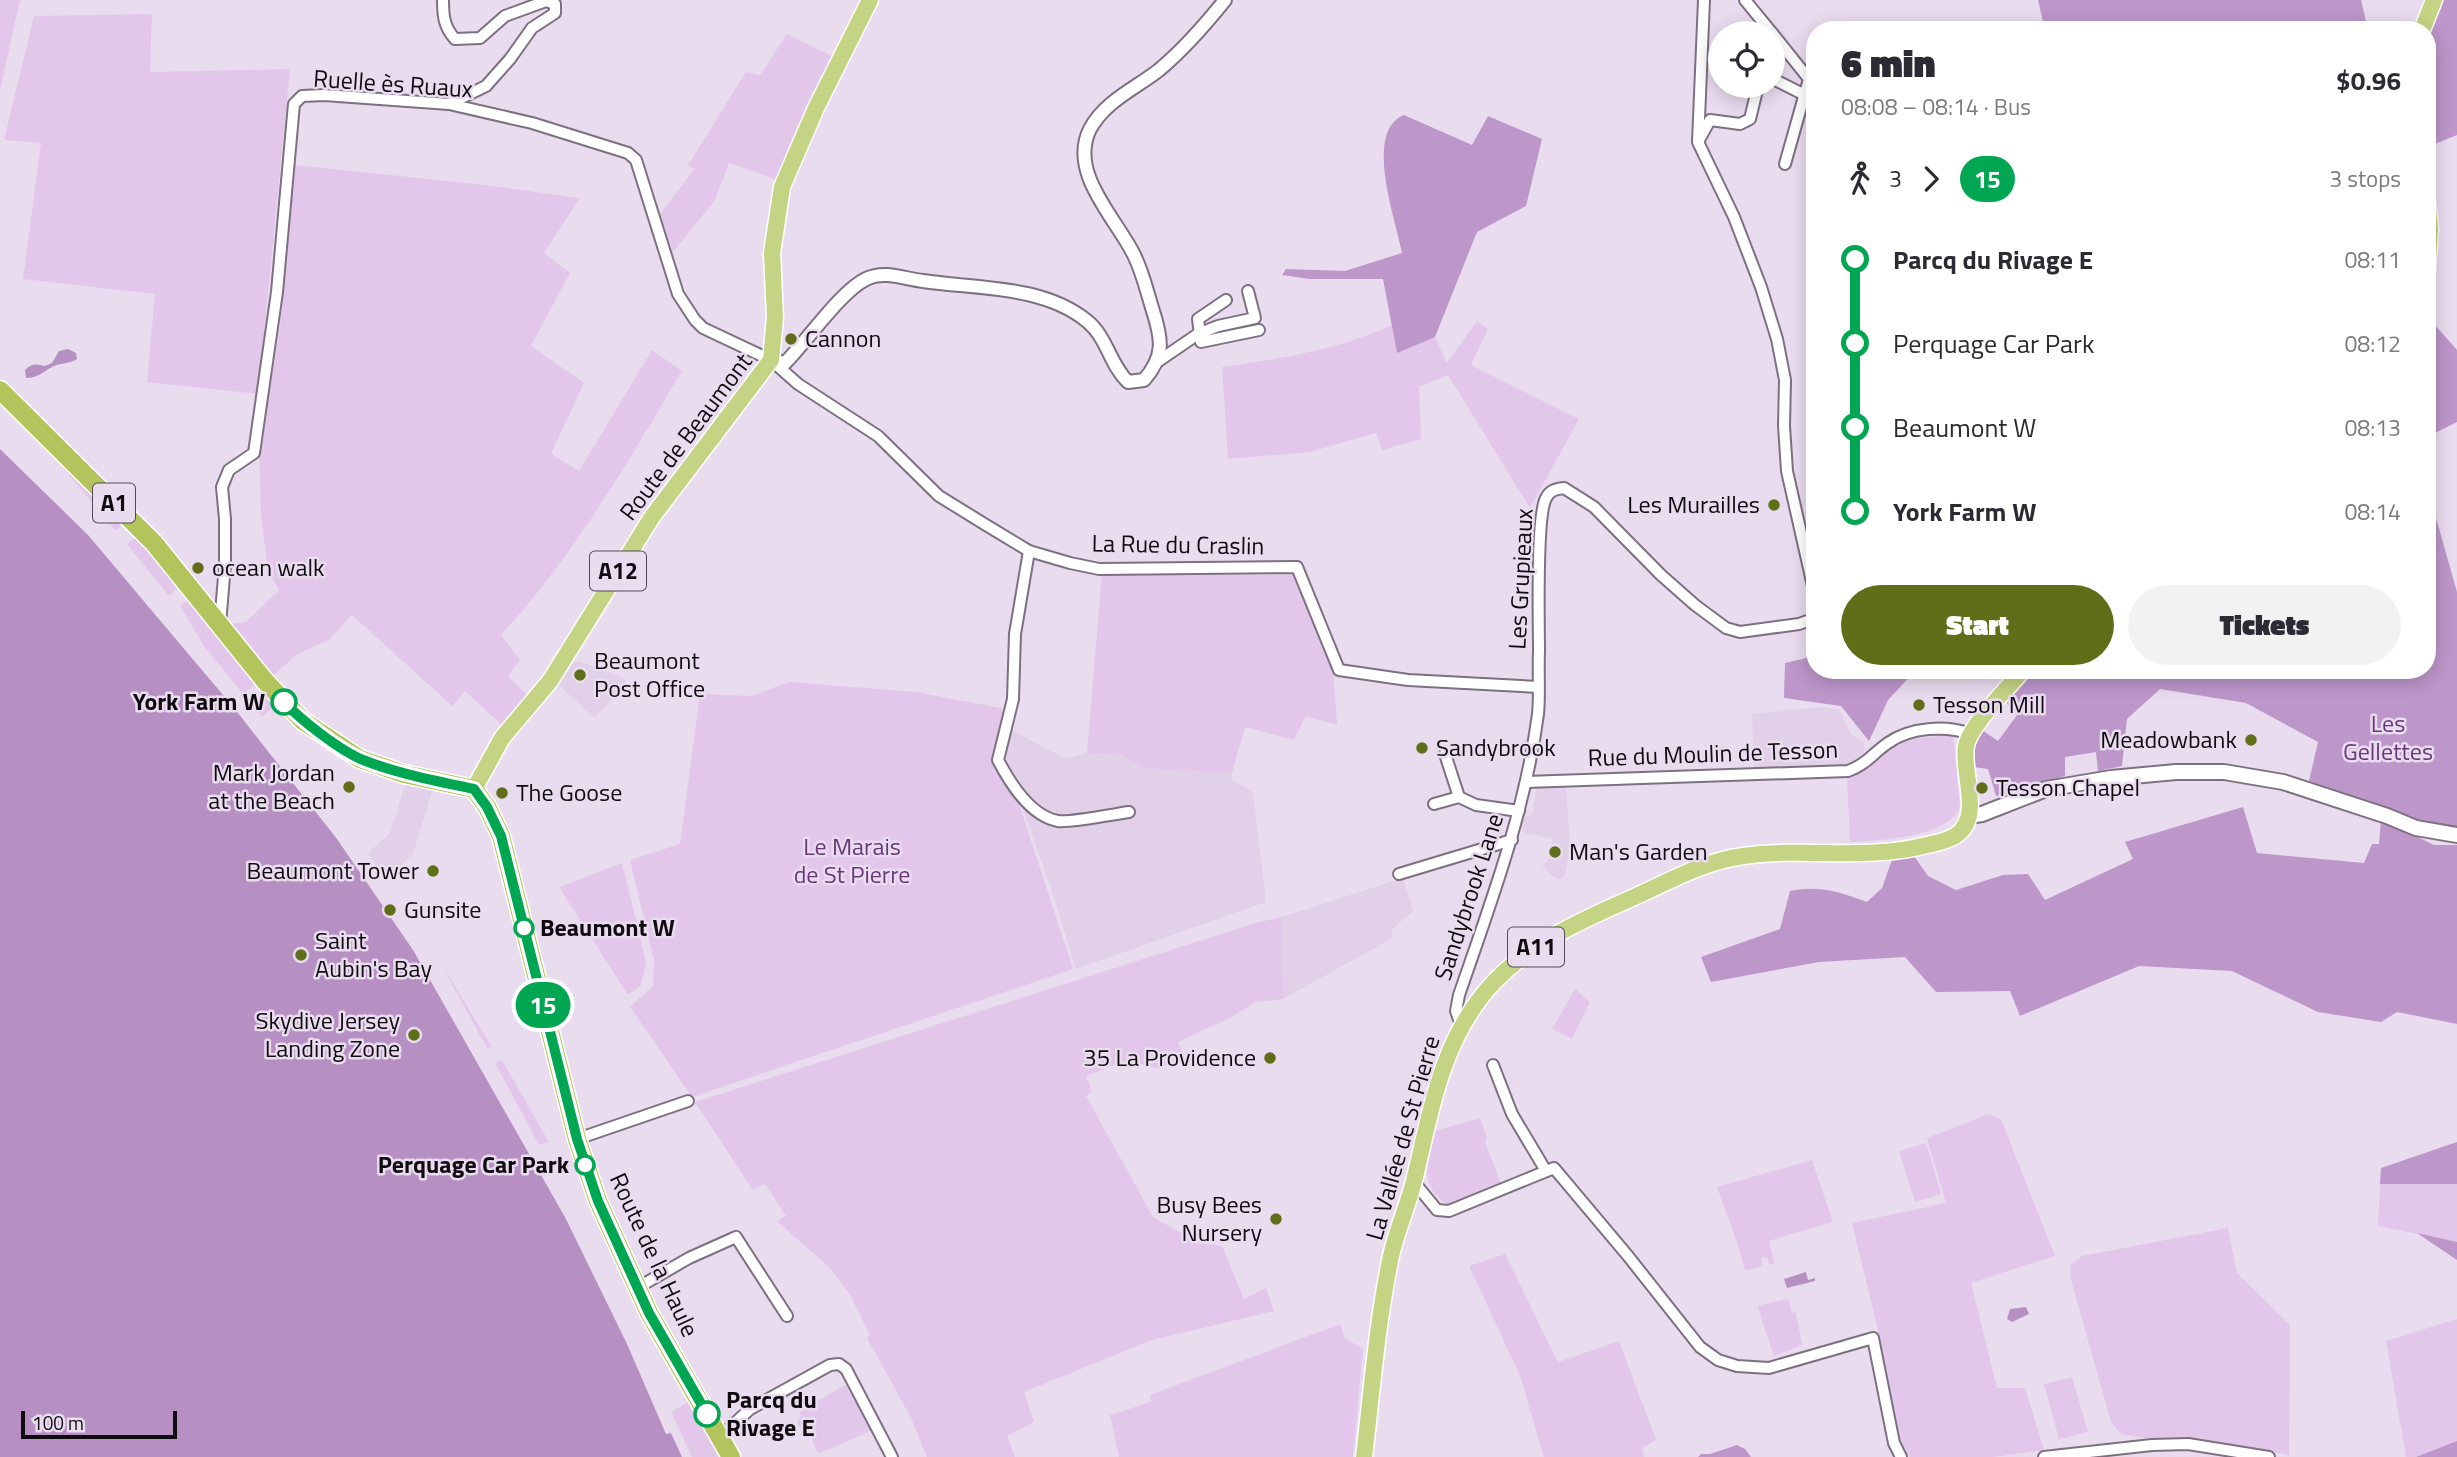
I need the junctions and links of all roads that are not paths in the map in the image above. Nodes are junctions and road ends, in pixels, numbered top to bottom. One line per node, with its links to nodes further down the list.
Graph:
1 (443, 0): 15 (street)
2 (870, 0): 22 (main road, Route de Beaumont)
3 (1225, 0): 23 (street)
4 (1704, 0): 16 (street)
5 (1745, 0): 7 (street)
6 (2430, 2): 8 (main road)
7 (1761, 21)
8 (2425, 21)
9 (1785, 50): 10 (street)
10 (1806, 75)
11 (1785, 85): 13 (street)
12 (1806, 92): 13 (street)
13 (1805, 96): 17 (street)
14 (1755, 98): 16 (street)
15 (449, 104): 22 (street, Ruelle ès Ruaux); 28 (street, Ruelle ès Ruaux)
16 (1698, 142): 26 (street)
17 (1785, 164)
18 (1248, 291): 21 (street)
19 (1226, 300): 21 (street)
20 (1259, 330): 21 (street)
21 (1198, 334): 23 (street)
22 (771, 360): 23 (street); 25 (street, La Rue du Craslin); 34 (main road, Route de Beaumont / A12)
23 (1157, 362)
24 (0, 390): 28 (highway, A1)
25 (1029, 551): 30 (street, La Rue du Craslin); 38 (street)
26 (1806, 555)
27 (1806, 621): 30 (street, Les Grupieaux)
28 (220, 624): 34 (highway, A1)
29 (2015, 679): 31 (main road)
30 (1538, 687): 33 (street, Les Grupieaux)
31 (1971, 734): 33 (street, Rue du Moulin de Tesson); 39 (main road)
32 (1445, 754): 35 (street)
33 (1526, 782): 37 (street, Sandybrook Lane)
34 (474, 789): 46 (highway, Route de la Haule)
35 (1459, 797): 36 (street); 37 (street)
36 (1434, 804)
37 (1519, 811): 41 (street, Sandybrook Lane)
38 (1129, 812)
39 (1969, 816): 40 (main road); 43 (main road, La Vallée de St Pierre / A11)
40 (2457, 835)
41 (1512, 840): 42 (street); 43 (street, Sandybrook Lane)
42 (1399, 874)
43 (1461, 1025): 48 (main road, La Vallée de St Pierre / A11)
44 (1493, 1065): 47 (street)
45 (688, 1101): 46 (street)
46 (577, 1139): 49 (highway, Route de la Haule)
47 (1546, 1171): 48 (street); 55 (street)
48 (1414, 1182): 54 (main road, La Vallée de St Pierre / A11)
49 (637, 1288): 50 (street); 51 (highway, Route de la Haule)
50 (787, 1315)
51 (720, 1437): 52 (highway, Route de la Haule); 53 (street)
52 (731, 1457)
53 (892, 1457)
54 (1364, 1457)
55 (1901, 1457)
56 (2045, 1457): 57 (street)
57 (2269, 1457)

